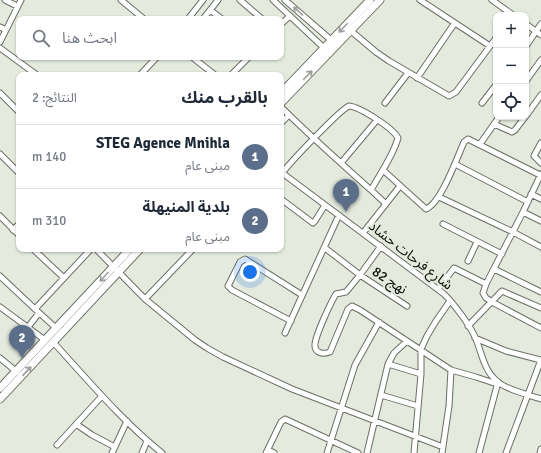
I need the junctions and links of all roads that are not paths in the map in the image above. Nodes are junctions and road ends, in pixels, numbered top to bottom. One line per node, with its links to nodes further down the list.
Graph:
1 (5, 0): 13 (street)
2 (20, 0): 13 (street)
3 (121, 0): 16 (street)
4 (203, 0): 17 (street)
5 (218, 0): 14 (street)
6 (240, 0): 20 (street)
7 (273, 0): 21 (street)
8 (285, 0): 30 (street, one-way to 8)
9 (370, 0): 30 (main road, one-way to 30)
10 (380, 0): 28 (main road)
11 (420, 0): 23 (street)
12 (492, 0): 15 (street)
13 (17, 6): 27 (street)
14 (210, 10): 18 (street); 19 (street)
15 (508, 12)
16 (140, 16)
17 (190, 16)
18 (205, 16)
19 (218, 16)
20 (259, 16)
21 (290, 16): 22 (street); 36 (street)
22 (284, 21)
23 (454, 24): 34 (street); 51 (street)
24 (541, 24): 29 (street)
25 (529, 26): 29 (street)
26 (0, 28): 27 (street)
27 (6, 30): 31 (street)
28 (351, 31): 49 (street); 56 (main road, one-way to 28)
29 (539, 33): 33 (street)
30 (331, 40): 36 (main road)
31 (0, 42)
32 (493, 42): 34 (street)
33 (529, 43)
34 (490, 46): 51 (street)
35 (0, 48): 37 (street)
36 (324, 48): 53 (main road)
37 (16, 60)
38 (16, 60): 44 (street)
39 (154, 60): 45 (street)
40 (196, 60): 46 (street)
41 (246, 60): 47 (street)
42 (541, 60): 43 (street)
43 (536, 67): 48 (street); 50 (street)
44 (33, 72)
45 (144, 72)
46 (211, 72)
47 (234, 72)
48 (541, 72)
49 (408, 73): 51 (street); 57 (street)
50 (529, 77)
51 (417, 78)
52 (493, 89): 58 (street)
53 (284, 90)
54 (0, 93): 59 (street)
55 (541, 95): 61 (street)
56 (284, 100)
57 (385, 103)
58 (482, 103)
59 (16, 109)
60 (284, 110): 62 (street)
61 (529, 112)
62 (289, 115): 63 (street); 68 (street)
63 (284, 120)
64 (377, 120): 68 (street); 72 (street); 76 (street)
65 (497, 120): 67 (street)
66 (523, 120): 67 (street)
67 (494, 124): 70 (street)
68 (315, 139): 72 (street); 77 (street)
69 (541, 143): 73 (street)
70 (480, 144): 74 (street); 78 (street)
71 (0, 154): 75 (street)
72 (341, 163): 81 (street)
73 (541, 163)
74 (455, 164): 83 (street); 86 (street)
75 (16, 170)
76 (383, 170): 80 (street); 81 (street)
77 (284, 171)
78 (541, 174): 82 (street)
79 (284, 176): 87 (street, شارع فرحات حشاد)
80 (400, 186): 83 (street); 88 (street)
81 (371, 190): 88 (street)
82 (531, 194): 84 (street); 86 (street)
83 (439, 197): 97 (street)
84 (541, 199)
85 (284, 201): 87 (street)
86 (528, 202): 89 (street)
87 (325, 204): 90 (street, شارع فرحات حشاد)
88 (386, 204): 98 (street)
89 (523, 212): 92 (street); 97 (street)
90 (339, 215): 98 (street, شارع فرحات حشاد); 102 (street)
91 (1, 218): 95 (street)
92 (541, 221)
93 (443, 224): 99 (street)
94 (16, 227): 95 (street)
95 (13, 230): 96 (street)
96 (16, 232)
97 (513, 232): 101 (street); 109 (street)
98 (363, 233): 100 (street, شارع فرحات حشاد)
99 (477, 242): 109 (street); 110 (street)
100 (381, 246): 114 (street); 117 (street, شارع فرحات حشاد)
101 (541, 247)
102 (325, 248): 114 (street, نهج 82); 119 (street)
103 (37, 252): 115 (street)
104 (88, 252): 115 (street)
105 (99, 252): 112 (street)
106 (128, 252): 112 (main road)
107 (137, 252): 112 (main road)
108 (190, 252): 120 (street)
109 (502, 254): 111 (street)
110 (468, 261)
111 (494, 269): 116 (street); 118 (street)
112 (116, 270): 120 (street); 131 (main road, one-way to 131); 137 (main road)
113 (0, 276): 126 (street)
114 (360, 276): 123 (street, نهج 82); 128 (street)
115 (64, 278): 126 (street)
116 (486, 284): 117 (street); 122 (street)
117 (438, 289): 121 (street, شارع فرحات حشاد)
118 (541, 292)
119 (302, 295): 127 (street); 127 (street)
120 (145, 299): 153 (street)
121 (450, 301): 129 (street, شارع فرحات حشاد); 138 (street)
122 (492, 302): 125 (street); 129 (street); 132 (street)
123 (407, 306)
124 (0, 307): 130 (street)
125 (541, 308)
126 (37, 311): 130 (street); 131 (street)
127 (291, 320): 133 (street)
128 (379, 322): 136 (street); 153 (street)
129 (468, 326): 134 (street, شارع فرحات حشاد)
130 (28, 327): 135 (street)
131 (56, 328): 135 (main road)
132 (541, 328)
133 (285, 333)
134 (475, 338): 140 (street); 145 (street, شارع فرحات حشاد)
135 (45, 340): 143 (main road)
136 (407, 341): 138 (street); 141 (street)
137 (53, 342): 149 (street); 150 (main road, one-way to 137)
138 (421, 349): 142 (street); 144 (street)
139 (0, 358): 143 (street)
140 (541, 360): 147 (street)
141 (388, 364): 144 (street); 148 (street)
142 (451, 370): 145 (street); 163 (street)
143 (17, 372): 146 (main road)
144 (421, 374): 152 (street)
145 (497, 383): 147 (street); 173 (street)
146 (0, 388)
147 (528, 394): 151 (street); 174 (street)
148 (380, 395): 152 (street); 155 (street)
149 (102, 396): 154 (street); 156 (street)
150 (0, 399)
151 (541, 399)
152 (418, 406): 157 (street)
153 (341, 408): 155 (street); 159 (street)
154 (127, 421): 158 (street); 161 (street)
155 (374, 422): 157 (street); 171 (street)
156 (76, 424): 160 (street); 161 (street)
157 (416, 437): 163 (street); 172 (street)
158 (147, 441): 166 (street); 167 (street)
159 (331, 441): 164 (street); 169 (street); 170 (street)
160 (57, 445)
161 (115, 447): 165 (street)
162 (541, 449): 175 (street)
163 (442, 450)
164 (267, 452): 168 (street)
165 (112, 453)
166 (142, 453)
167 (162, 453)
168 (274, 453)
169 (327, 453)
170 (358, 453)
171 (367, 453)
172 (414, 453)
173 (479, 453)
174 (506, 453)
175 (540, 453)

